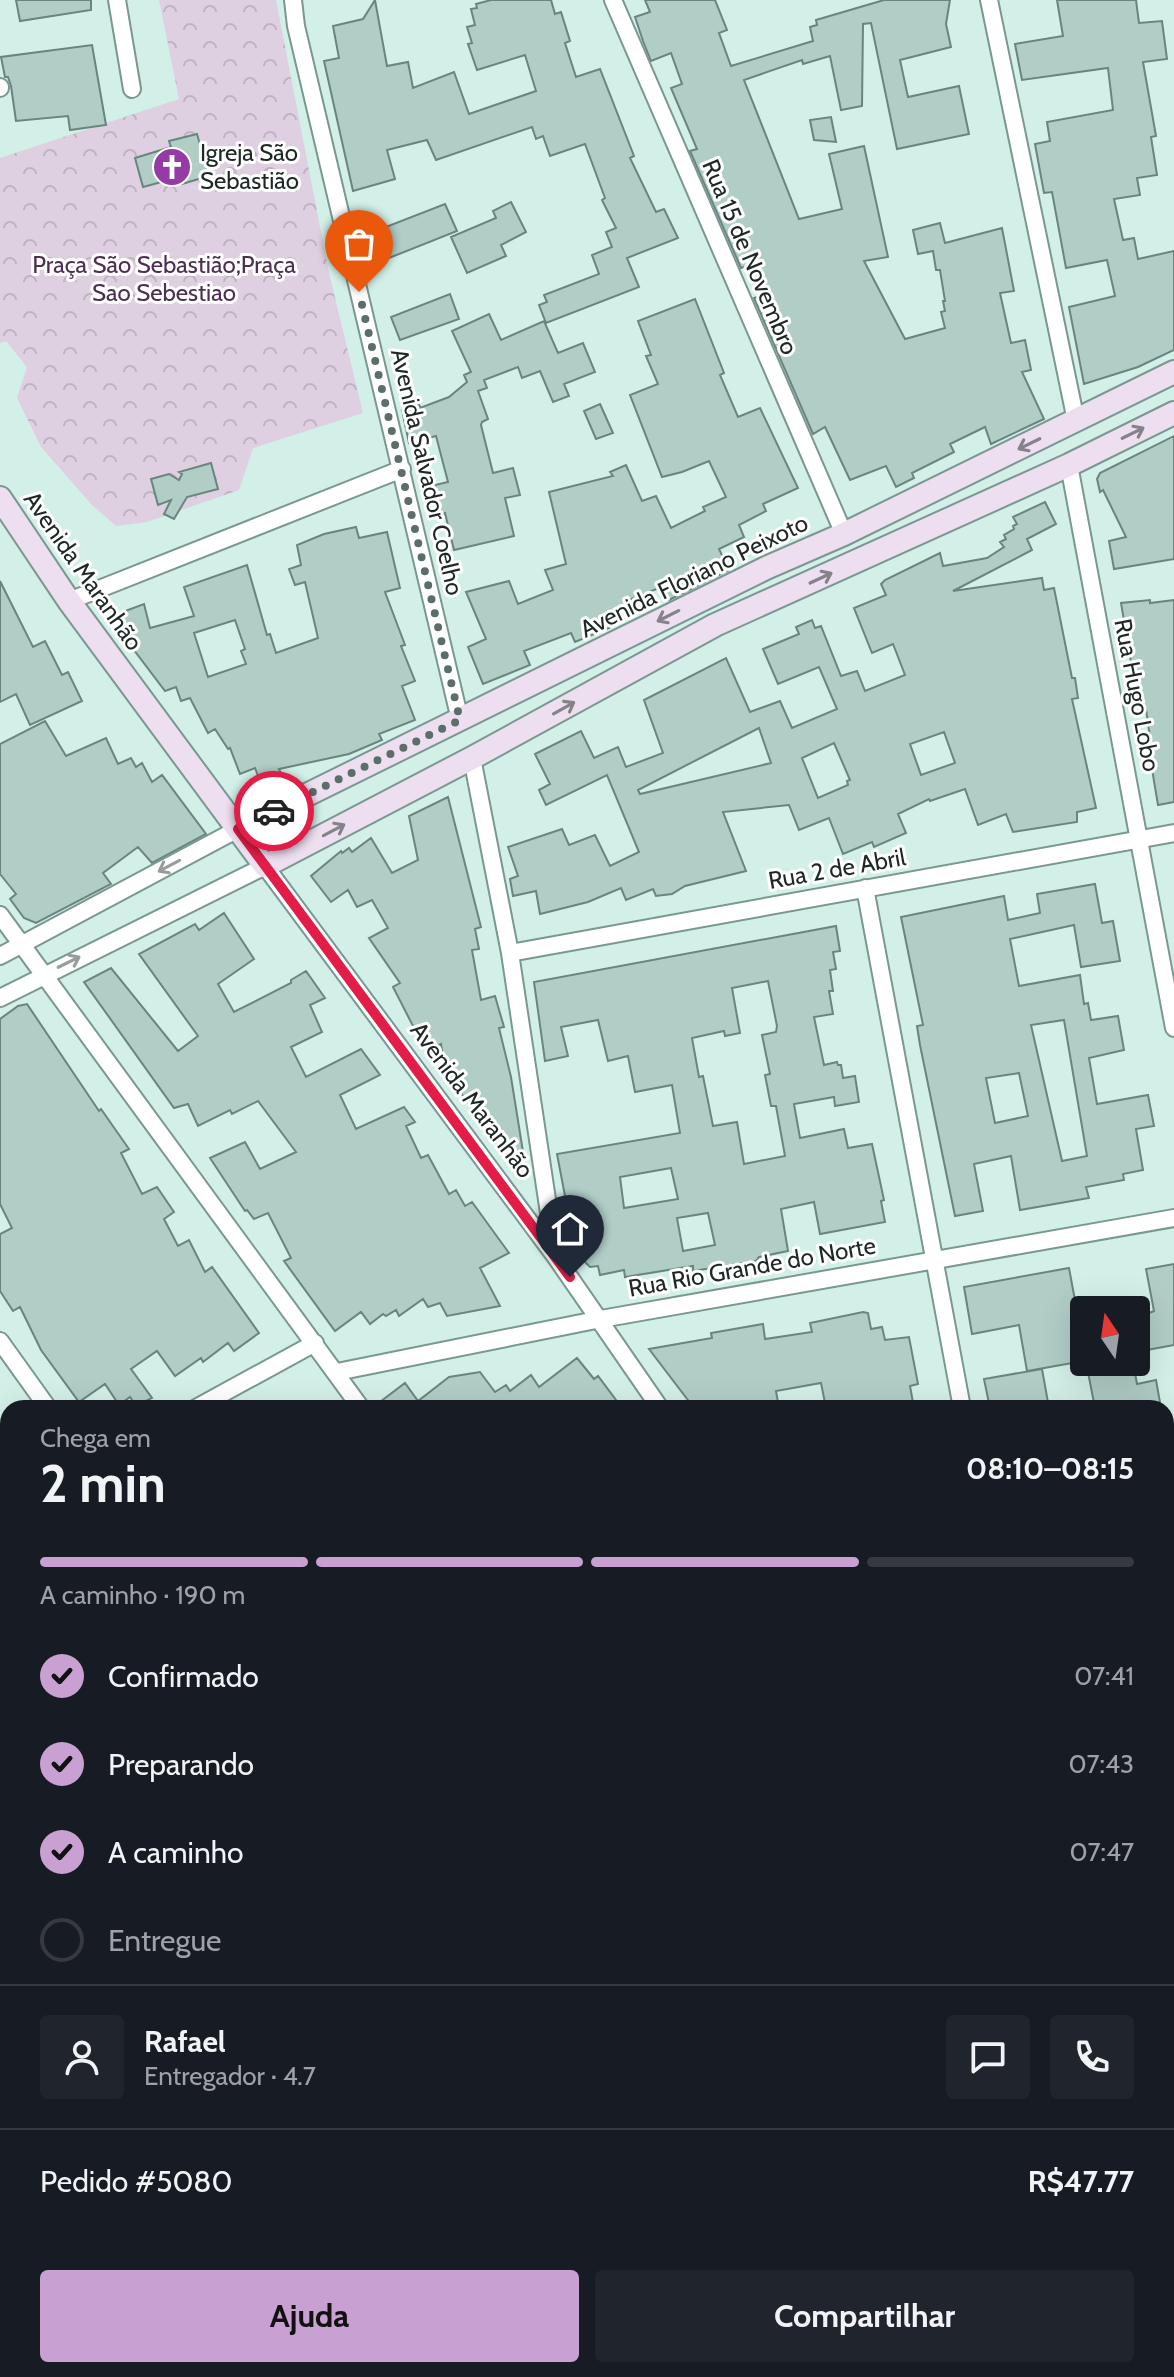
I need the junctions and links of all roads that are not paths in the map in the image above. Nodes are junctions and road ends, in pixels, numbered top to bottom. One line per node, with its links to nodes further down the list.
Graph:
1 (117, 0): 5 (street)
2 (293, 0): 11 (street, Avenida Salvador Coelho)
3 (613, 0): 16 (street, Rua 15 de Novembro)
4 (989, 0): 8 (street)
5 (132, 89)
6 (1174, 372): 8 (street, Avenida Floriano Peixoto)
7 (1174, 413): 9 (street, one-way to 7)
8 (1076, 421): 10 (street, Avenida Floriano Peixoto, one-way to 10)
9 (1069, 465): 13 (street); 26 (street, Rua Hugo Lobo)
10 (981, 467): 12 (street, Avenida Floriano Peixoto); 13 (street)
11 (402, 469): 20 (street); 22 (street, Avenida Salvador Coelho)
12 (925, 494): 15 (street); 16 (street, Avenida Floriano Peixoto)
13 (999, 497): 15 (street)
14 (0, 498): 20 (street, Avenida Maranhão)
15 (942, 522): 18 (street, one-way to 15)
16 (844, 534): 17 (street, Avenida Floriano Peixoto)
17 (766, 568): 18 (street); 19 (street, Avenida Floriano Peixoto)
18 (782, 596): 21 (street)
19 (705, 598): 21 (street); 22 (street, Avenida Floriano Peixoto, one-way to 22)
20 (69, 601): 24 (street, Avenida Maranhão)
21 (715, 625): 23 (street, one-way to 21)
22 (460, 720): 24 (street, Avenida Floriano Peixoto)
23 (472, 758): 27 (street, one-way to 23); 31 (street)
24 (238, 829): 27 (street); 30 (street, Avenida Floriano Peixoto, one-way to 30)
25 (1174, 833): 26 (street, Rua 2 de Abril)
26 (1139, 839): 28 (street, Rua 2 de Abril); 35 (street, Rua Hugo Lobo)
27 (265, 866): 33 (street, one-way to 27); 37 (street, Avenida Maranhão)
28 (865, 888): 31 (street, Rua 2 de Abril); 38 (street)
29 (0, 915): 30 (street)
30 (20, 945): 32 (street, Avenida Floriano Peixoto); 33 (street)
31 (510, 953): 37 (street)
32 (0, 956)
33 (44, 974): 34 (street); 41 (street)
34 (0, 998)
35 (1174, 1028)
36 (1174, 1218): 38 (street, Rua Rio Grande do Norte)
37 (555, 1256): 39 (street, Avenida Maranhão)
38 (934, 1259): 39 (street, Rua Rio Grande do Norte); 47 (street)
39 (601, 1319): 42 (street, Rua Rio Grande do Norte); 46 (street, Avenida Maranhão)
40 (0, 1341): 43 (street)
41 (315, 1343): 42 (street); 44 (street)
42 (337, 1372): 45 (street)
43 (42, 1400)
44 (211, 1400)
45 (356, 1400)
46 (655, 1400)
47 (960, 1400)

